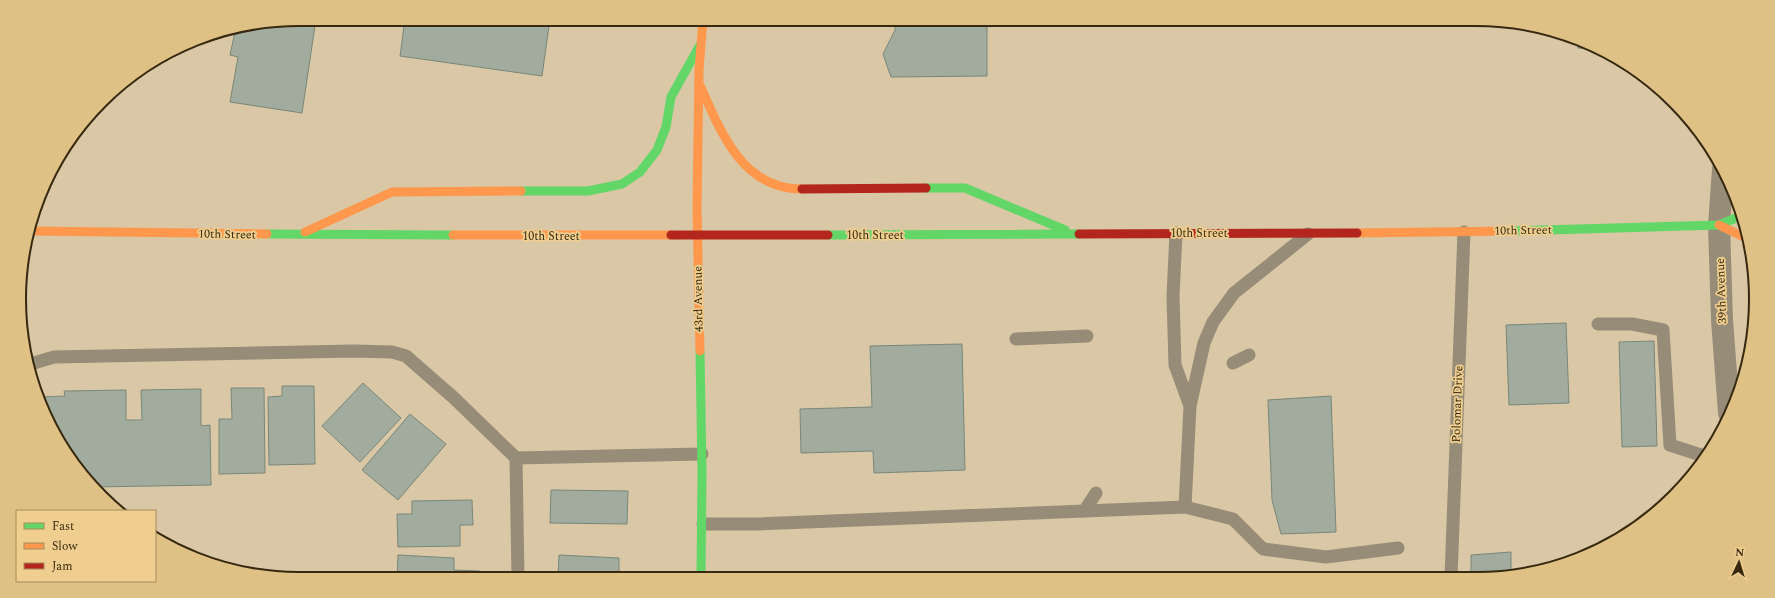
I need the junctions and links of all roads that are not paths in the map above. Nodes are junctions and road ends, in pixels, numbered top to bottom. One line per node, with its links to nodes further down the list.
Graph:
1 (702, 26): 2 (main road, 43rd Avenue)
2 (700, 45): 3 (main road, 43rd Avenue); 12 (main road)
3 (699, 83): 11 (main road); 13 (main road, 43rd Avenue)
4 (1722, 181): 6 (street, 39th Avenue)
5 (1737, 218): 6 (main road, 10th Street)
6 (1719, 225): 8 (main road, 10th Street); 14 (main road, 10th Street); 21 (street, 39th Avenue)
7 (34, 231): 12 (main road, 10th Street)
8 (1464, 232): 10 (main road, 10th Street); 33 (lane, Polomar Drive)
9 (1176, 233): 10 (main road, 10th Street); 11 (main road, 10th Street); 22 (lane)
10 (1310, 233): 22 (lane)
11 (1074, 234): 13 (main road, 10th Street)
12 (299, 235): 13 (main road, 10th Street)
13 (697, 236): 23 (main road, 43rd Avenue)
14 (1742, 236)
15 (1598, 324): 24 (lane)
16 (1086, 336): 17 (lane)
17 (1016, 339)
18 (1250, 355): 20 (lane)
19 (34, 363): 25 (lane)
20 (1233, 363)
21 (1728, 403)
22 (1190, 406): 27 (lane)
23 (702, 454): 25 (lane); 29 (main road, 43rd Avenue)
24 (1700, 455)
25 (516, 458): 31 (lane)
26 (1096, 493): 28 (lane)
27 (1185, 508): 28 (lane); 30 (lane)
28 (1085, 510): 29 (lane)
29 (703, 524): 32 (main road, 43rd Avenue)
30 (1398, 548)
31 (518, 572)
32 (702, 572)
33 (1451, 572)

